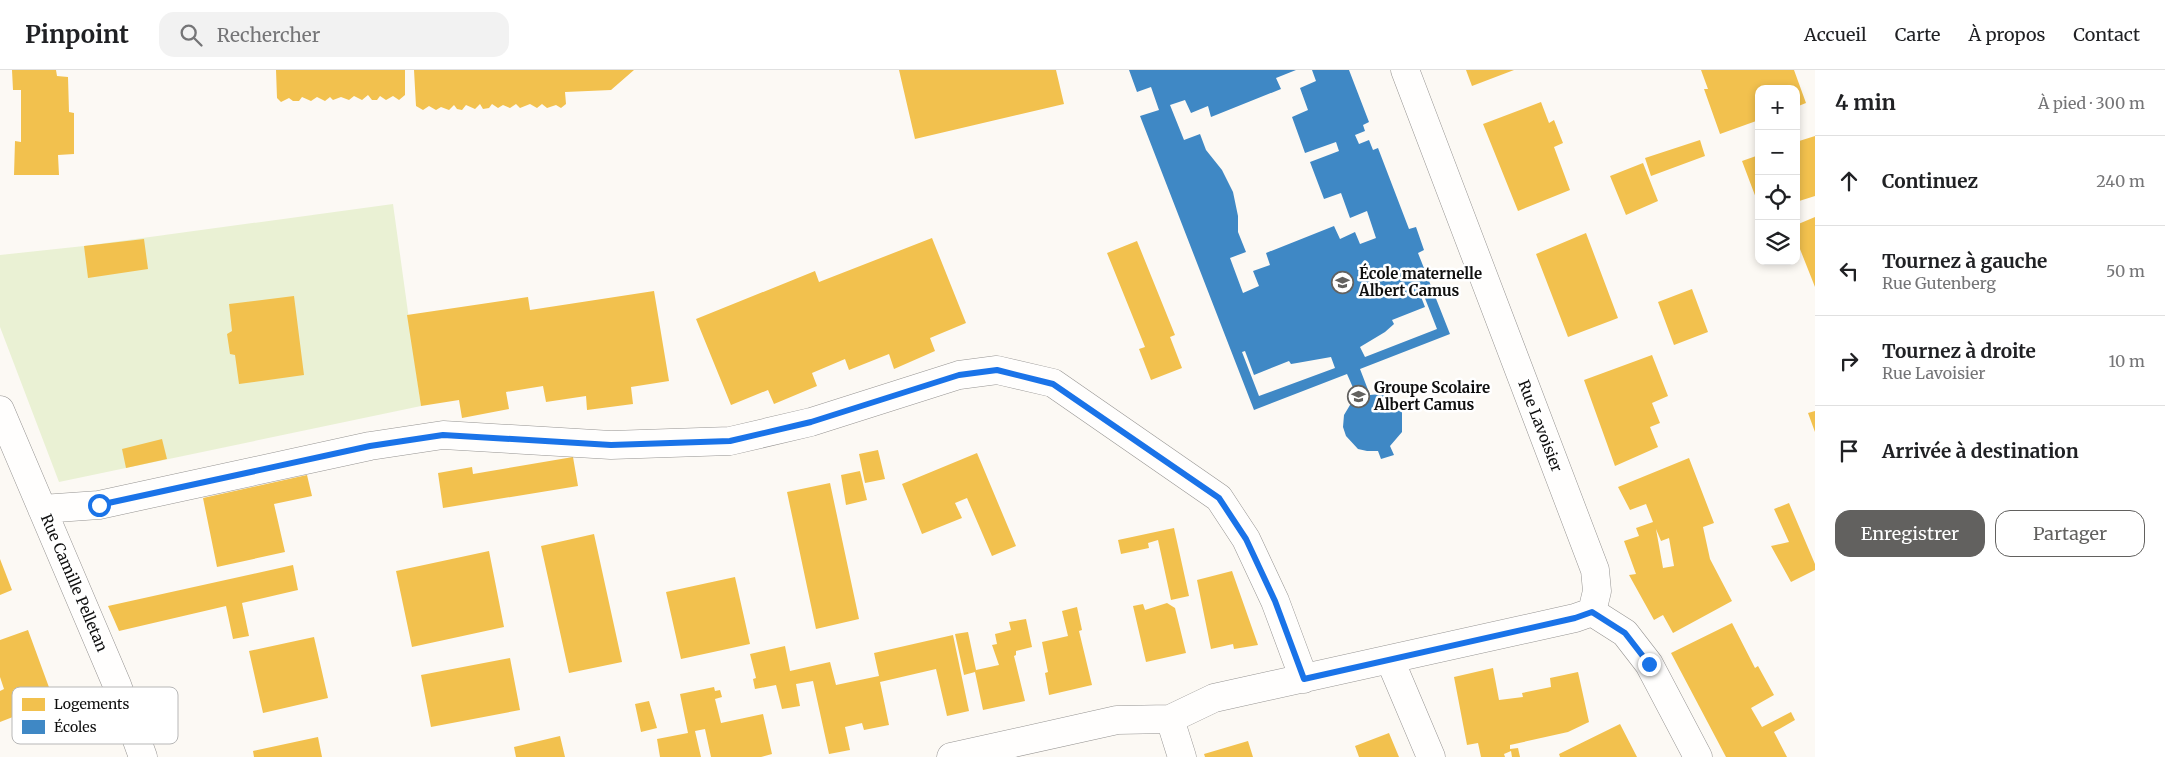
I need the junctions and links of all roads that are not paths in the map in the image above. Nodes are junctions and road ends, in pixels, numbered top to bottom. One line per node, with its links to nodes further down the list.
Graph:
1 (1405, 70): 4 (street, Rue Lavoisier)
2 (0, 410): 3 (street, Rue Camille Pelletan)
3 (42, 508): 6 (street); 7 (street, Rue Camille Pelletan)
4 (1592, 612): 5 (street); 14 (street)
5 (1390, 660): 6 (street); 13 (street)
6 (1304, 679): 8 (street)
7 (118, 687)
8 (1170, 719): 11 (street); 12 (street)
9 (137, 744): 10 (street, Rue Camille Pelletan)
10 (142, 757)
11 (951, 757)
12 (1182, 757)
13 (1431, 757)
14 (1698, 757)

